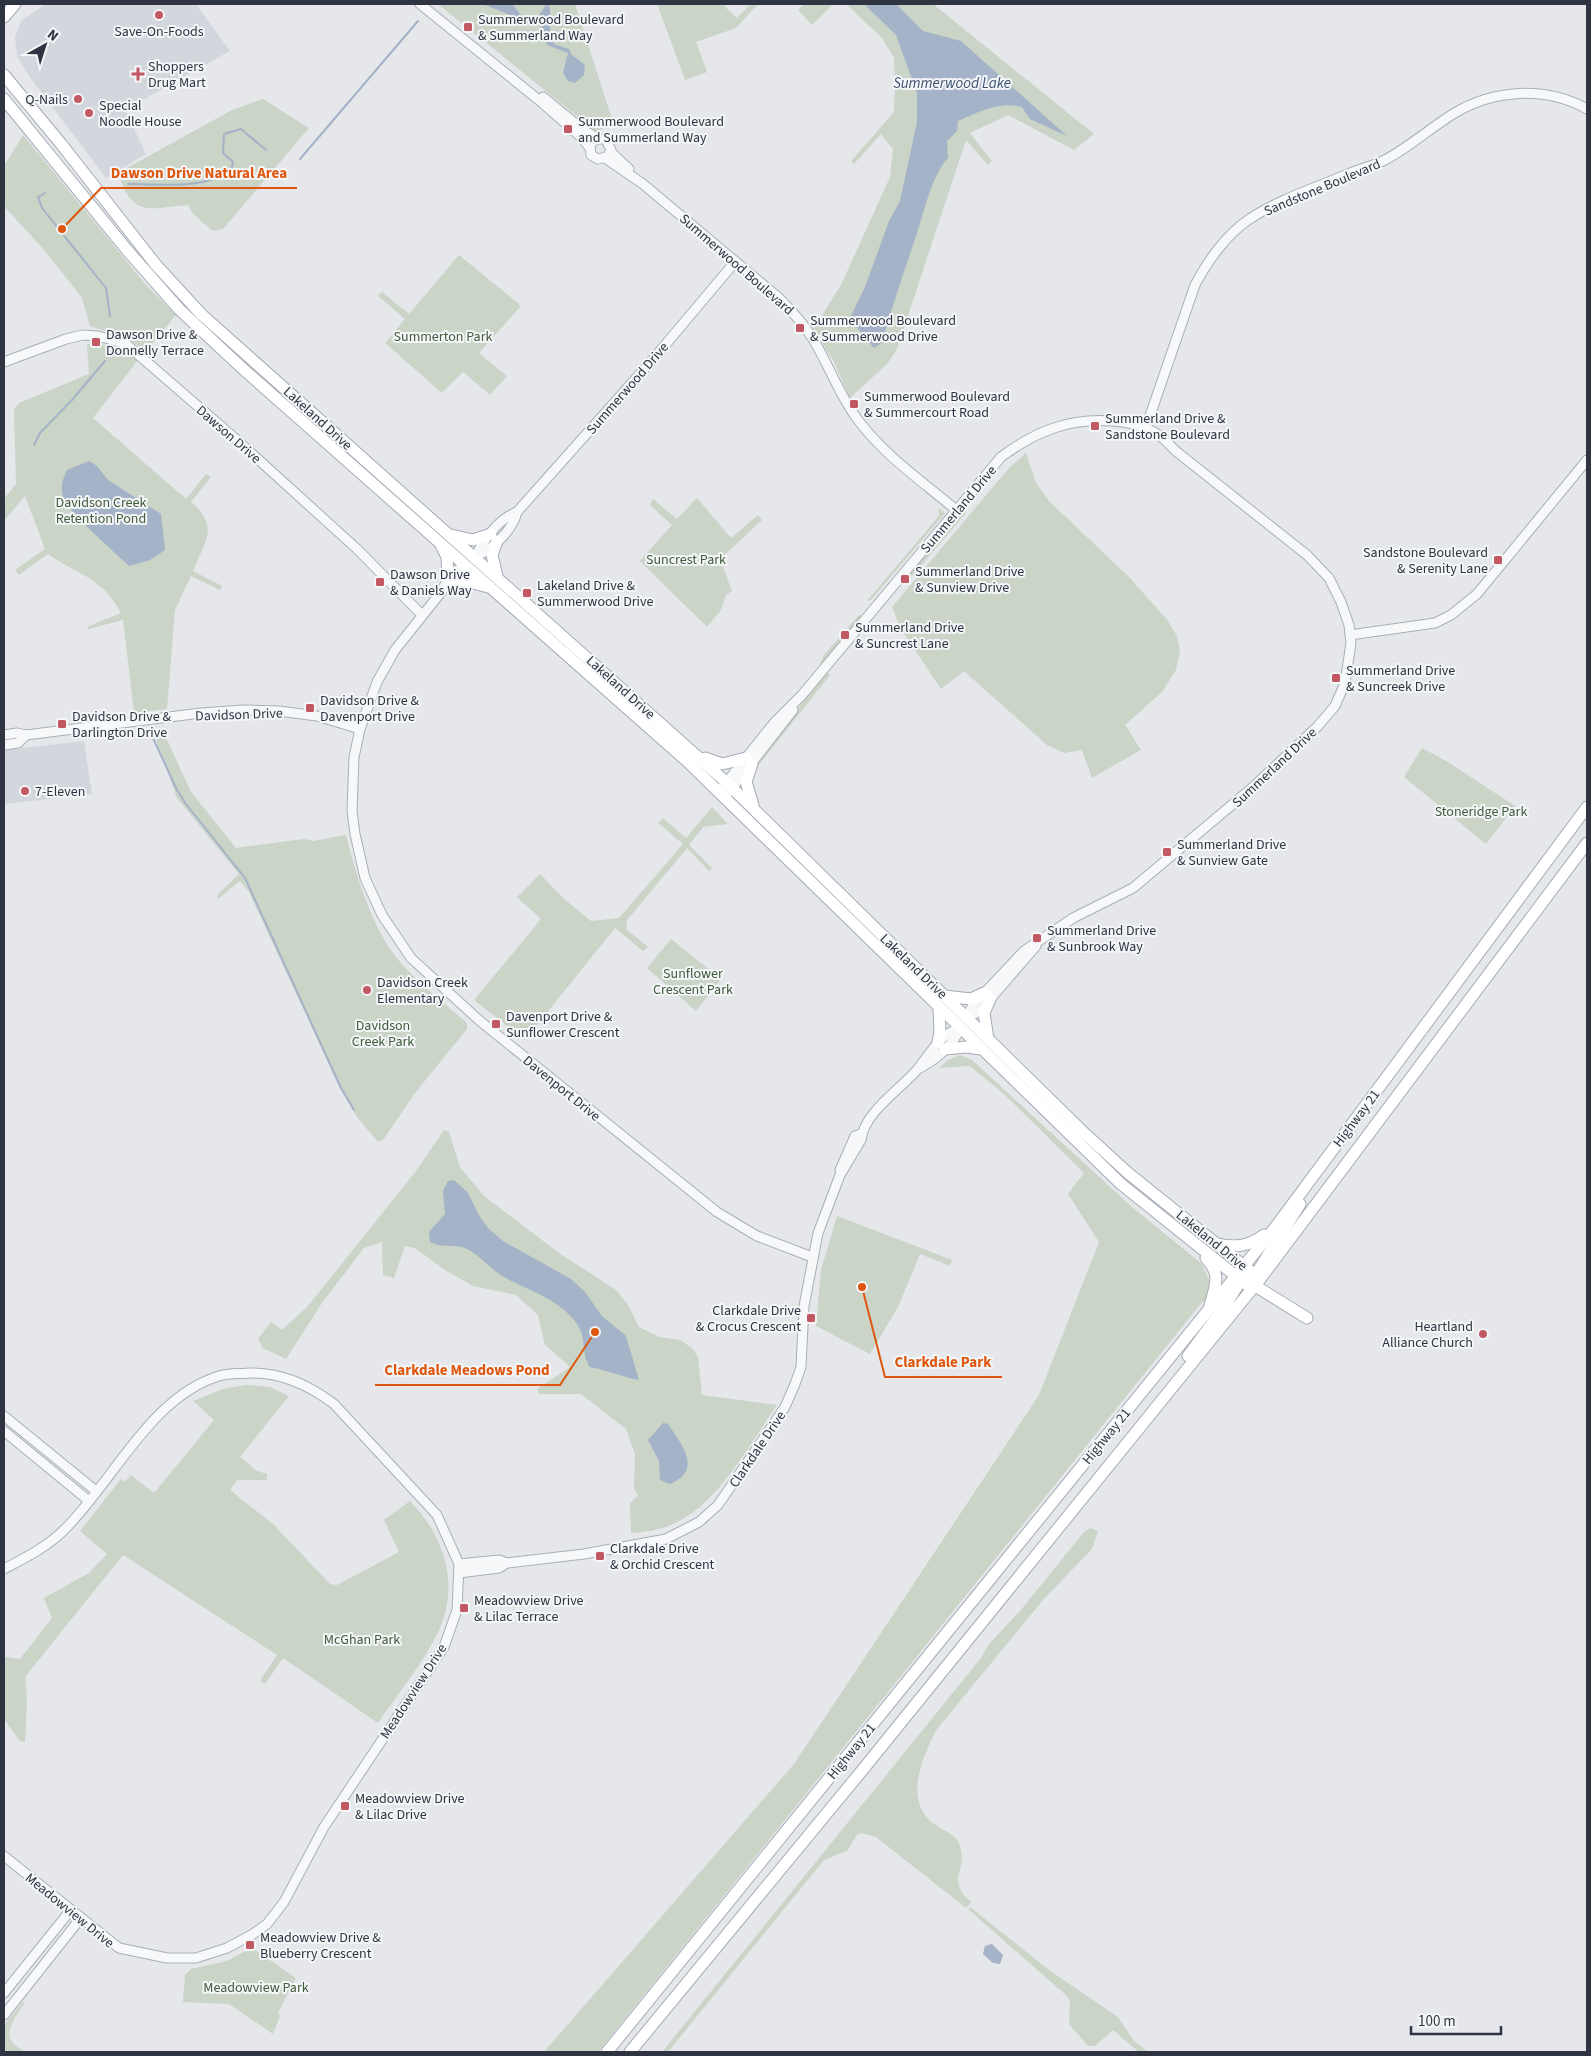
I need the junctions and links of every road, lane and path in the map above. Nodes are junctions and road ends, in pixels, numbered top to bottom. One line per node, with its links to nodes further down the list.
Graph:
1 (8, 4): 5 (main road)
2 (15, 4): 6 (main road)
3 (420, 4): 15 (street)
4 (429, 4): 14 (street)
5 (4, 7)
6 (4, 17)
7 (4, 66): 10 (main road)
8 (4, 75): 10 (main road, Lakeland Drive)
9 (4, 84): 13 (main road)
10 (16, 90): 13 (main road, Lakeland Drive)
11 (6, 102): 25 (main road, Lakeland Drive)
12 (1587, 109): 21 (street, Sandstone Boulevard)
13 (45, 124): 26 (main road, Lakeland Drive)
14 (597, 138): 15 (street); 16 (street)
15 (589, 147): 17 (street)
16 (611, 150): 17 (street); 18 (street, Summerwood Boulevard)
17 (605, 158): 18 (street, Summerwood Boulevard)
18 (643, 184): 19 (street, Summerwood Boulevard)
19 (736, 262): 23 (street, Summerwood Boulevard); 24 (street, Summerwood Drive)
20 (4, 362): 30 (street, Dawson Drive)
21 (1145, 431): 23 (street, Summerland Drive); 31 (street, Summerland Drive)
22 (1586, 461): 31 (street)
23 (956, 510): 37 (street, Summerland Drive)
24 (494, 537): 26 (main road); 27 (street, Summerwood Drive); 29 (main road)
25 (435, 538): 26 (main road, Lakeland Drive); 28 (main road)
26 (451, 541): 27 (main road, Lakeland Drive)
27 (471, 562): 28 (street, Davenport Drive); 29 (main road, Lakeland Drive)
28 (452, 581): 29 (main road); 30 (street, Davenport Drive)
29 (494, 583): 36 (main road, Lakeland Drive); 38 (main road, Lakeland Drive)
30 (422, 615): 32 (street, Davenport Drive)
31 (1350, 635): 43 (street, Summerland Drive)
32 (360, 729): 34 (street, Davidson Drive); 52 (street, Davenport Drive)
33 (4, 735): 34 (street, Davidson Drive)
34 (26, 735): 35 (street, Davidson Drive)
35 (4, 745)
36 (696, 754): 37 (main road); 38 (main road, Lakeland Drive)
37 (749, 761): 38 (street, Summerland Drive); 40 (main road)
38 (726, 790): 40 (main road, Lakeland Drive); 44 (main road, Lakeland Drive)
39 (1587, 807): 48 (main road, Highway 21)
40 (756, 811): 42 (main road, Lakeland Drive)
41 (1587, 843): 54 (main road, Highway 21)
42 (944, 996): 43 (main road); 45 (main road, Lakeland Drive)
43 (987, 996): 45 (street, Summerland Drive); 46 (main road)
44 (939, 1008): 45 (main road, Lakeland Drive); 47 (main road)
45 (963, 1023): 46 (main road, Lakeland Drive); 47 (street, Clarkdale Drive)
46 (984, 1044): 47 (main road); 50 (main road, Lakeland Drive); 51 (main road, Lakeland Drive)
47 (942, 1045): 52 (street, Clarkdale Drive)
48 (1309, 1181): 49 (main road, Highway 21); 54 (main road)
49 (1274, 1229): 51 (main road); 53 (main road, Highway 21)
50 (1187, 1239): 54 (main road, Lakeland Drive); 55 (main road)
51 (1216, 1243): 53 (main road, Lakeland Drive)
52 (812, 1256): 61 (street, Clarkdale Drive)
53 (1244, 1266): 54 (main road, Highway 21)
54 (1249, 1281): 55 (main road, Highway 21); 56 (main road, Lakeland Drive); 69 (main road, Highway 21)
55 (1207, 1312): 68 (main road, Highway 21)
56 (1307, 1318)
57 (4, 1416): 59 (street)
58 (4, 1431): 60 (street)
59 (96, 1491): 60 (street, Meadowview Drive); 61 (street, Meadowview Drive)
60 (89, 1501): 62 (street, Meadowview Drive)
61 (459, 1568): 65 (street, Meadowview Drive)
62 (4, 1569)
63 (4, 1856): 64 (street, Meadowview Drive)
64 (70, 1911): 65 (street, Meadowview Drive); 66 (street)
65 (80, 1919): 67 (street)
66 (4, 1993)
67 (4, 2015)
68 (607, 2052)
69 (630, 2052)

